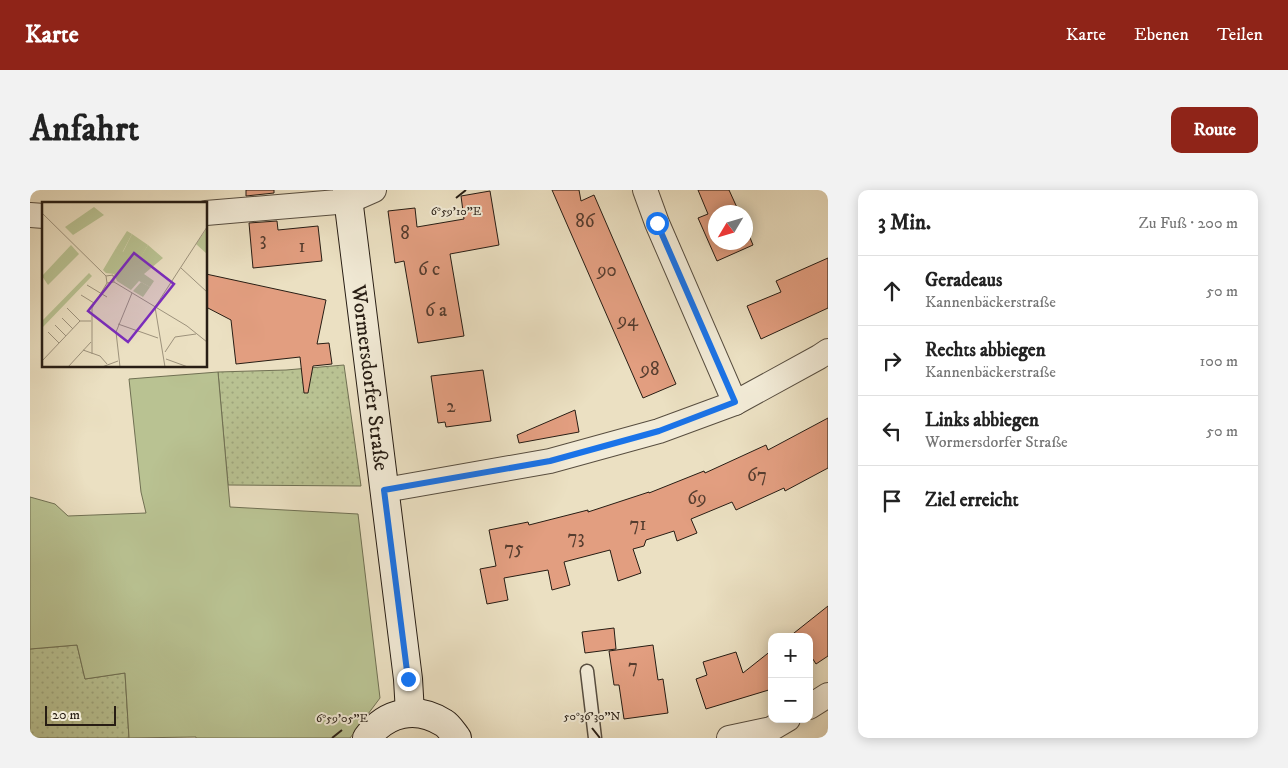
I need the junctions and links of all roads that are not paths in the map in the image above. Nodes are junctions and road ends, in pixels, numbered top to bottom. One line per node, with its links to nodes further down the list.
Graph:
1 (374, 190): 3 (street)
2 (645, 190): 6 (street)
3 (348, 195): 4 (street); 7 (main road, Wormersdorfer Straße)
4 (208, 213)
5 (828, 351): 6 (street)
6 (735, 402): 7 (street)
7 (384, 490): 11 (main road, Wormersdorfer Straße)
8 (587, 671): 15 (lane)
9 (828, 695): 10 (street)
10 (813, 704)
11 (410, 713): 13 (main road); 14 (main road)
12 (781, 723): 16 (street)
13 (367, 738)
14 (457, 738)
15 (595, 738)
16 (729, 738)

